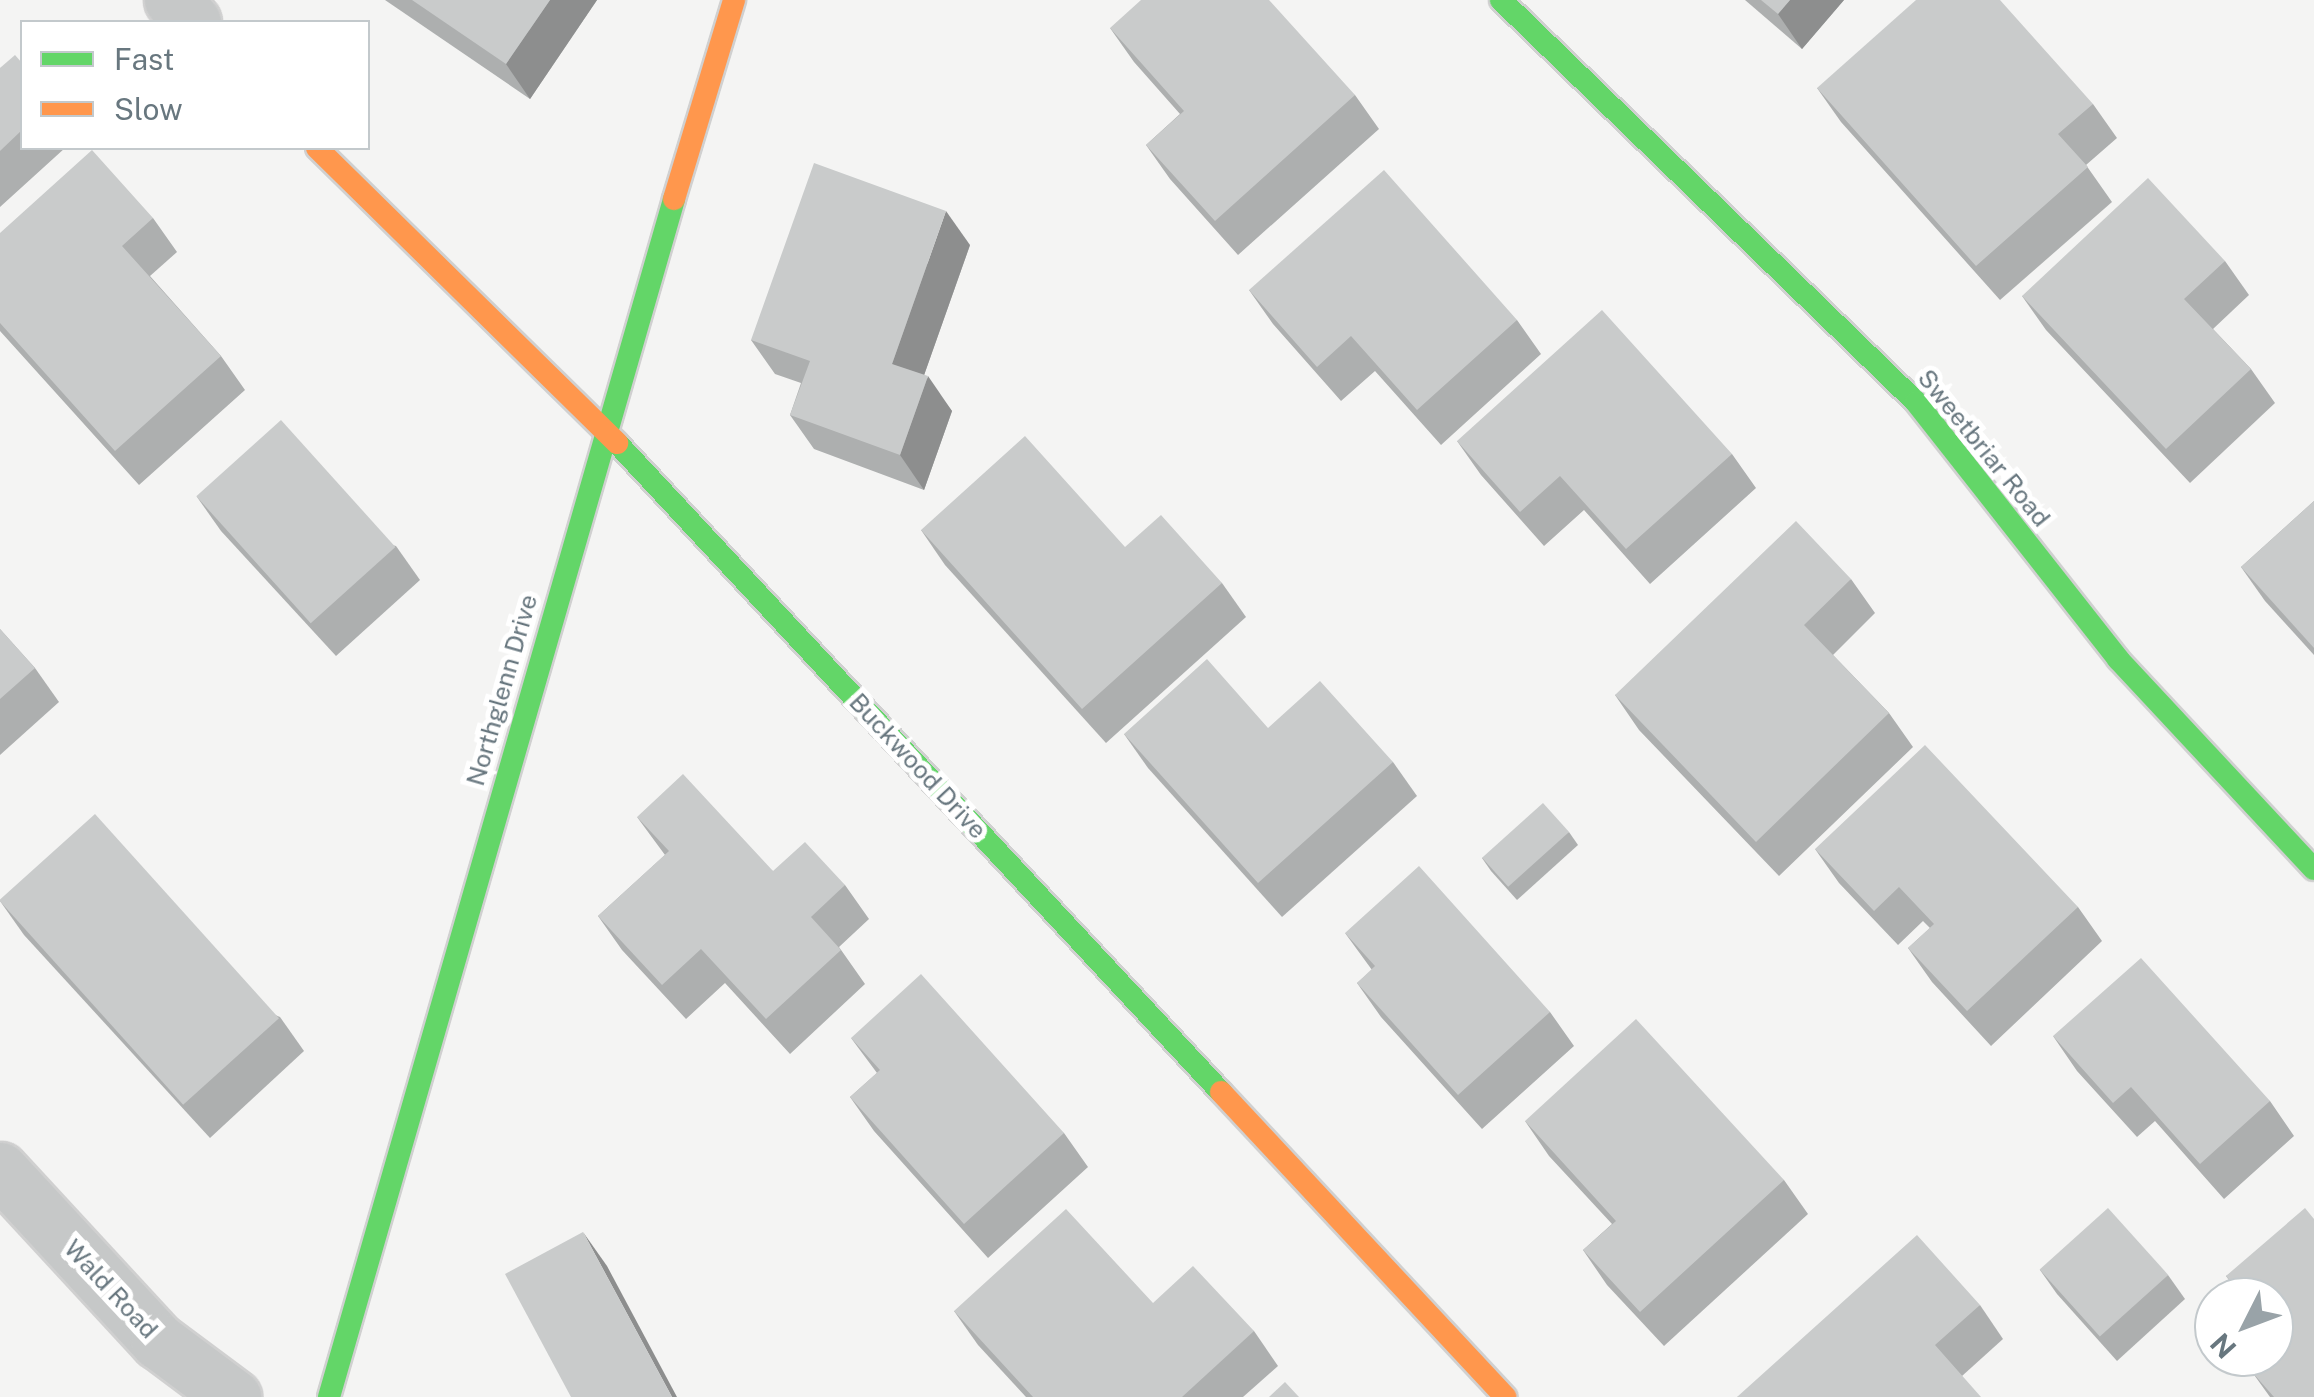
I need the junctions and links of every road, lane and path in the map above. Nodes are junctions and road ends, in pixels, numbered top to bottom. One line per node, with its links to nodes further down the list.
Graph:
1 (172, 0): 4 (street)
2 (734, 0): 6 (street, Northglenn Drive)
3 (1501, 0): 7 (street, Sweetbriar Road)
4 (191, 20)
5 (319, 150): 6 (street, Buckwood Drive)
6 (605, 430): 10 (street, Northglenn Drive); 11 (street, Buckwood Drive)
7 (2314, 869)
8 (0, 1170): 9 (street, Wald Road)
9 (233, 1397)
10 (329, 1397)
11 (1506, 1397)

